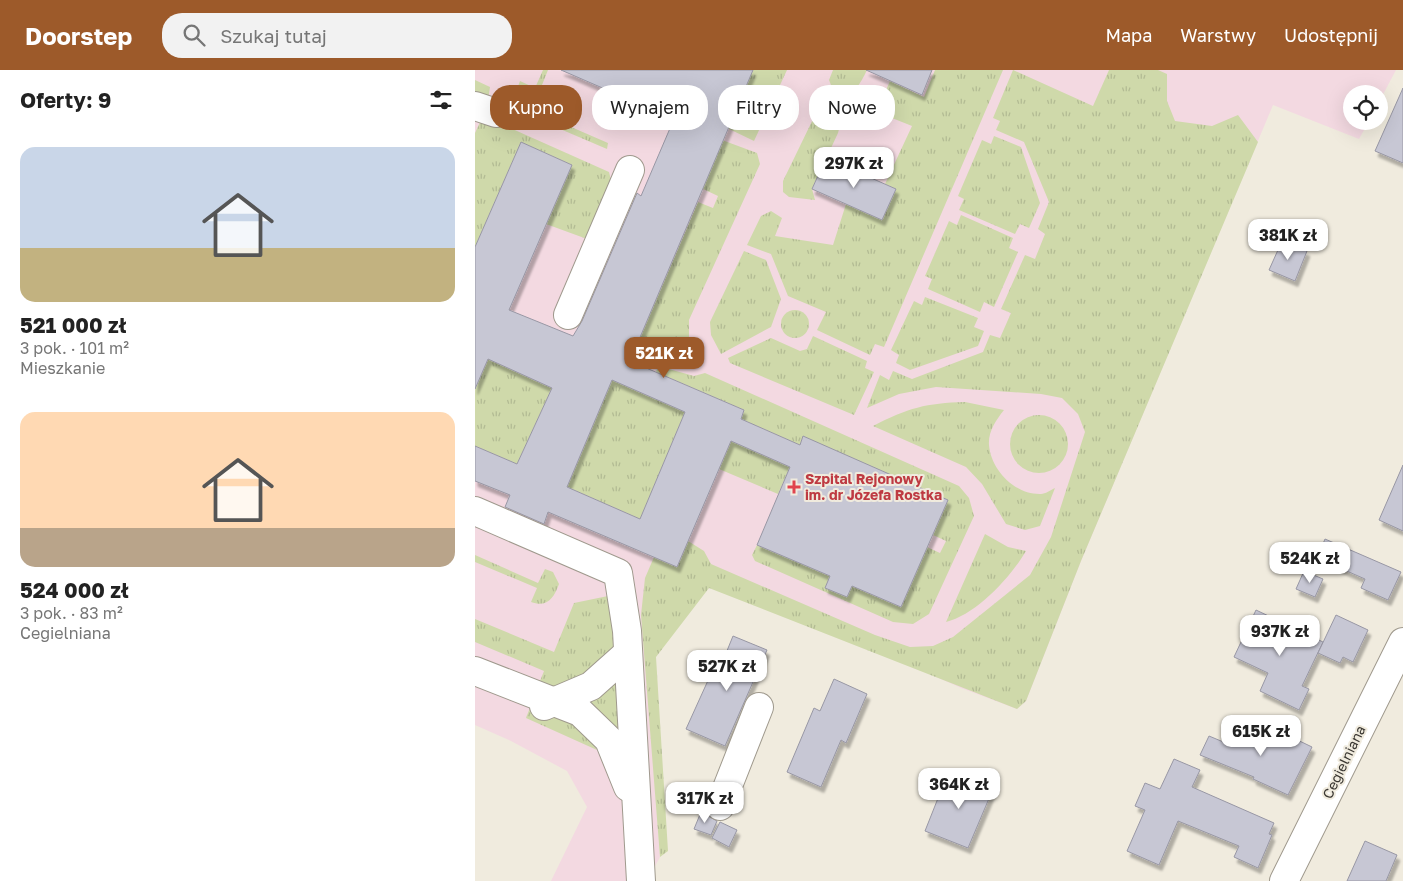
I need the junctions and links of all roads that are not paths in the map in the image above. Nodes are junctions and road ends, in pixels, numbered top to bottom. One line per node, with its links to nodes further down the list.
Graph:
1 (630, 170): 2 (street)
2 (568, 315)
3 (475, 511): 5 (street)
4 (1403, 642): 14 (street, Cegielniana)
5 (629, 653): 8 (street); 11 (street)
6 (475, 671): 8 (street)
7 (475, 677): 8 (street)
8 (549, 704): 11 (street); 12 (street)
9 (759, 707): 10 (street)
10 (720, 806)
11 (636, 809): 13 (street)
12 (632, 881)
13 (641, 881)
14 (1284, 881)

